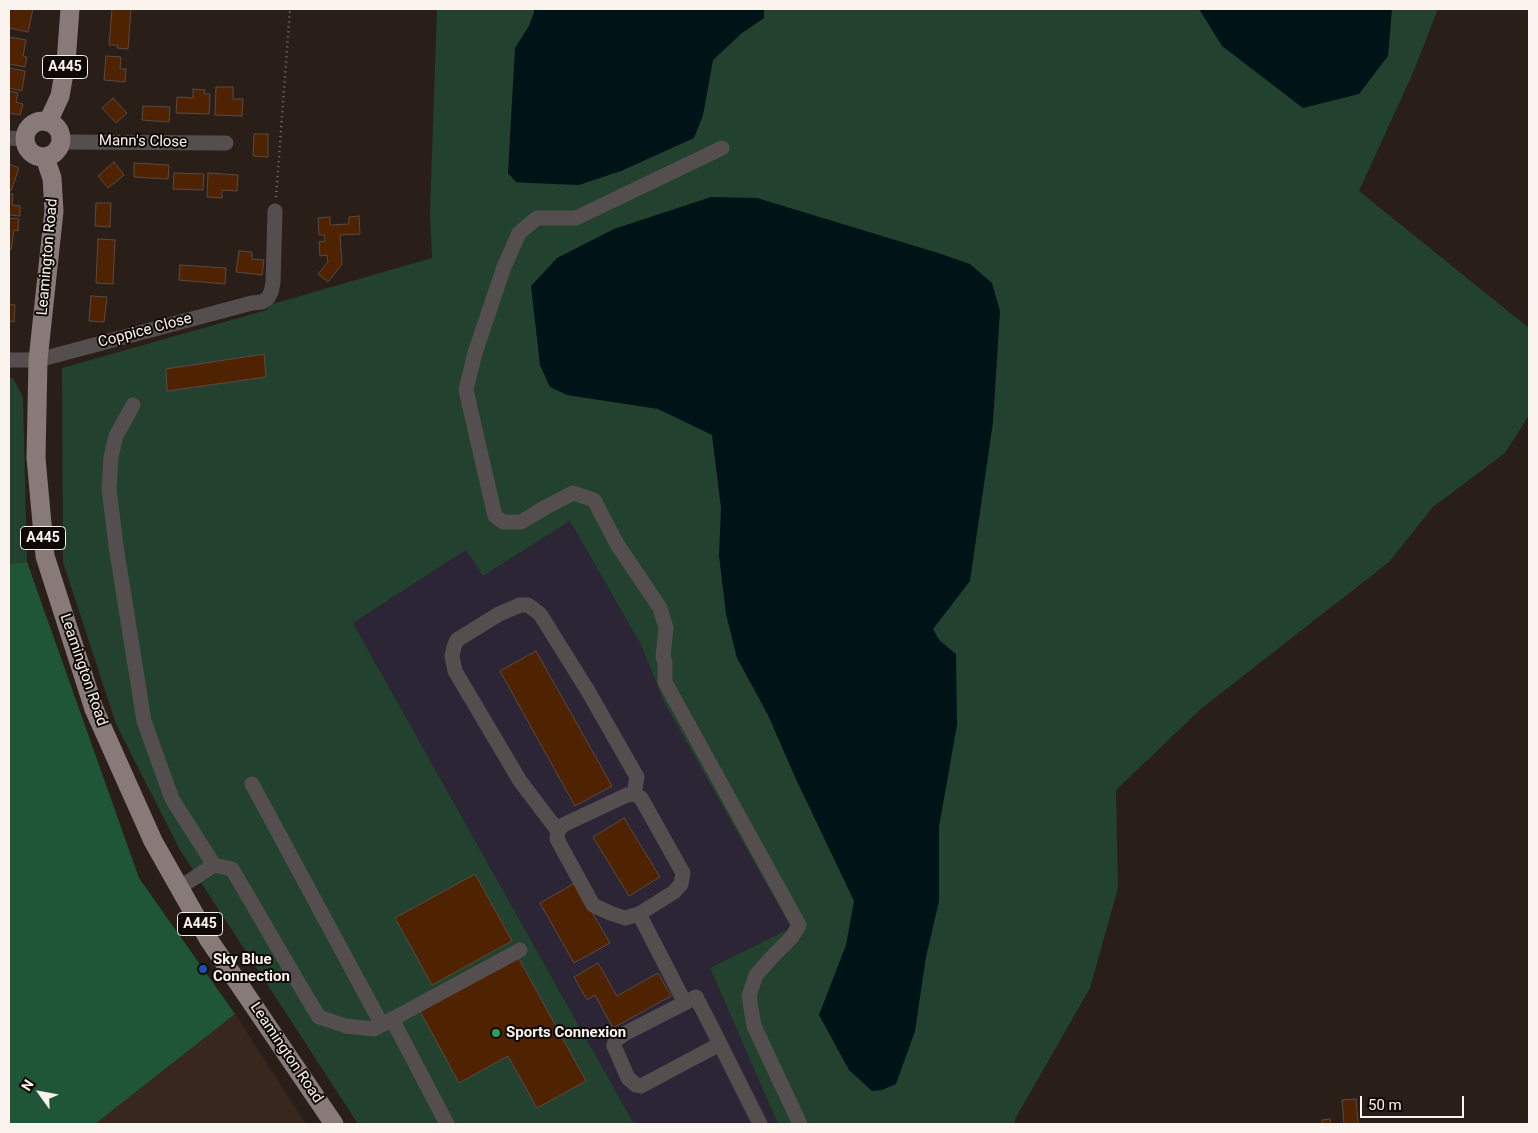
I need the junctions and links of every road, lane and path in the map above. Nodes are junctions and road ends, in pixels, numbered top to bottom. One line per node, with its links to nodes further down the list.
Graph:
1 (70, 9): 3 (main road, A445)
2 (290, 9): 9 (path)
3 (48, 122): 4 (main road); 5 (main road)
4 (16, 139): 8 (main road)
5 (61, 142): 6 (street, Mann's Close); 8 (main road)
6 (226, 143)
7 (722, 148): 26 (street)
8 (45, 158): 11 (main road, Leamington Road / A445)
9 (275, 211): 11 (street, Coppice Close)
10 (9, 360): 11 (street, Coppice Close)
11 (38, 360): 17 (main road, Leamington Road / A445)
12 (133, 405): 16 (street)
13 (252, 784): 21 (street)
14 (634, 794): 15 (street); 15 (street); 18 (street)
15 (558, 831): 18 (street)
16 (214, 865): 17 (street); 21 (street)
17 (180, 888): 23 (main road, Leamington Road / A445)
18 (639, 914): 20 (street)
19 (520, 950): 21 (street)
20 (690, 1000): 22 (street); 22 (street)
21 (387, 1022): 24 (street)
22 (720, 1044): 25 (street)
23 (334, 1124)
24 (447, 1124)
25 (760, 1124)
26 (800, 1124)

